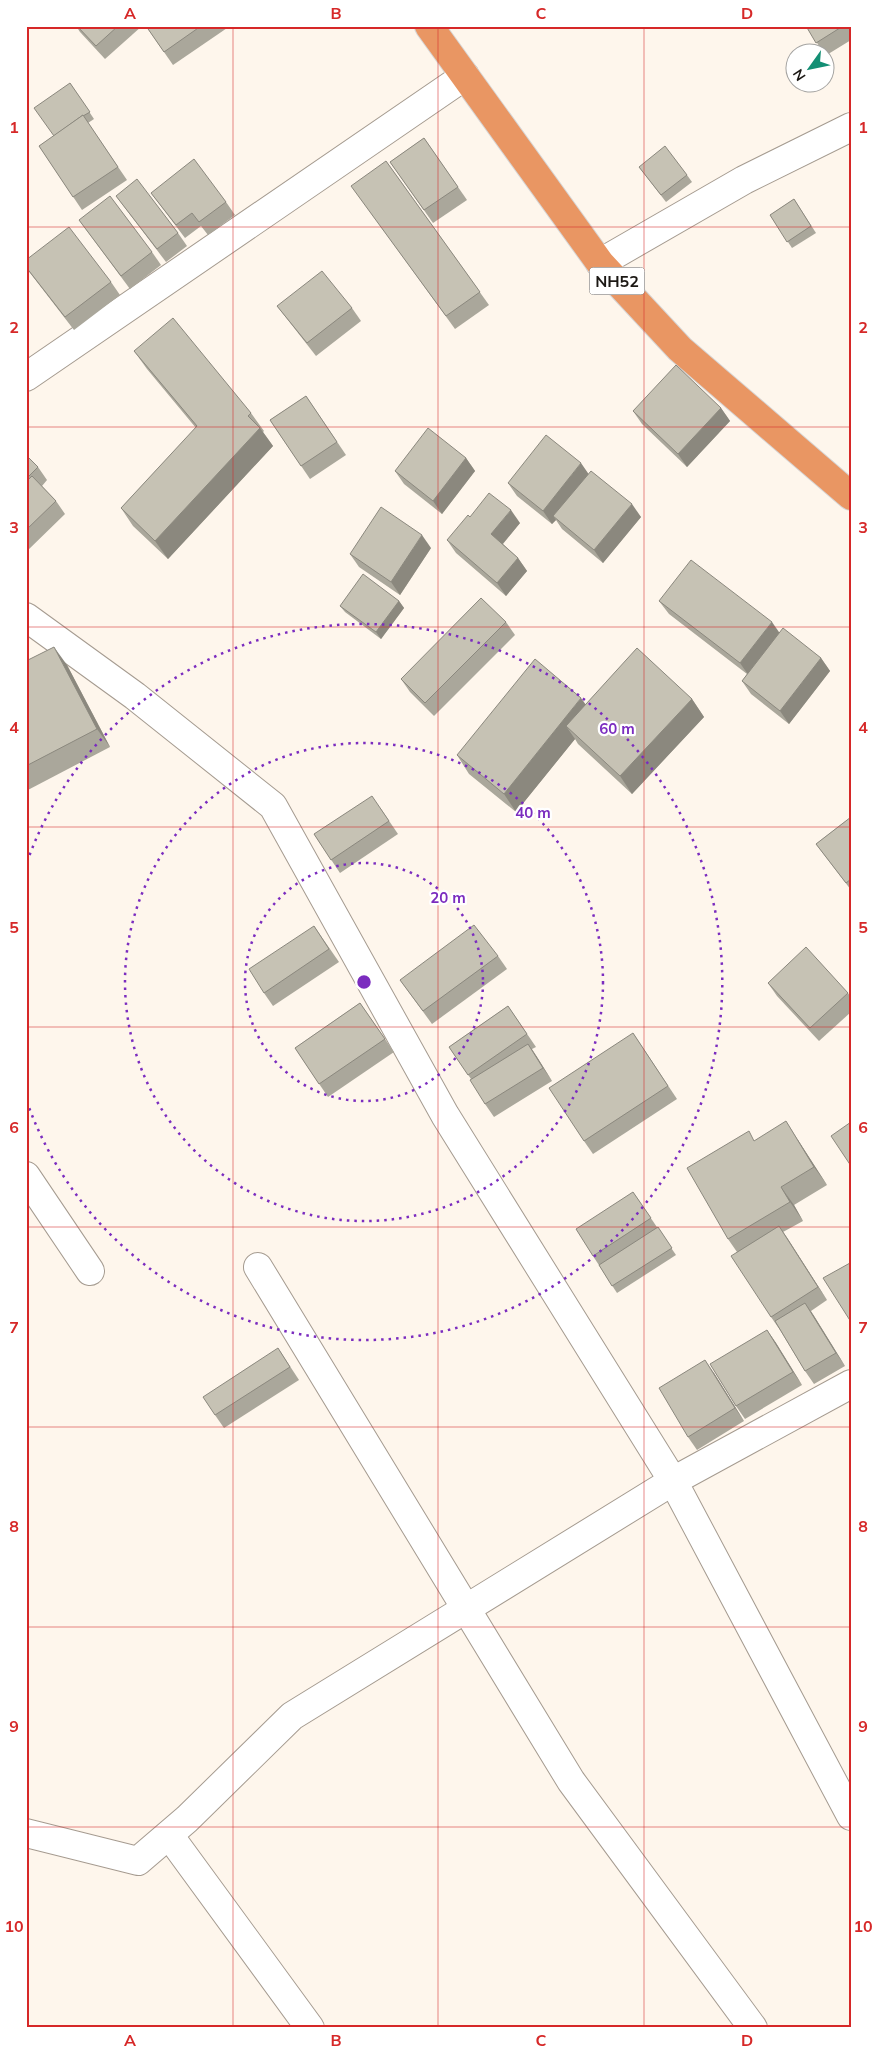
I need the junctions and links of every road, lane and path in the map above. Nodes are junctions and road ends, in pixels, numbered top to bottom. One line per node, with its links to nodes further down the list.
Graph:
1 (428, 26): 2 (highway, NH52)
2 (465, 76): 4 (highway, NH52); 5 (street)
3 (851, 127): 4 (street)
4 (600, 263): 6 (highway, NH52)
5 (26, 377)
6 (851, 496)
7 (26, 617): 12 (street)
8 (26, 1176): 10 (street)
9 (258, 1267): 13 (street)
10 (90, 1271)
11 (851, 1384): 12 (street)
12 (673, 1481): 13 (street); 14 (street)
13 (466, 1608): 16 (street); 18 (street)
14 (851, 1816)
15 (26, 1833): 16 (street)
16 (169, 1835): 17 (street)
17 (310, 2028)
18 (753, 2028)

